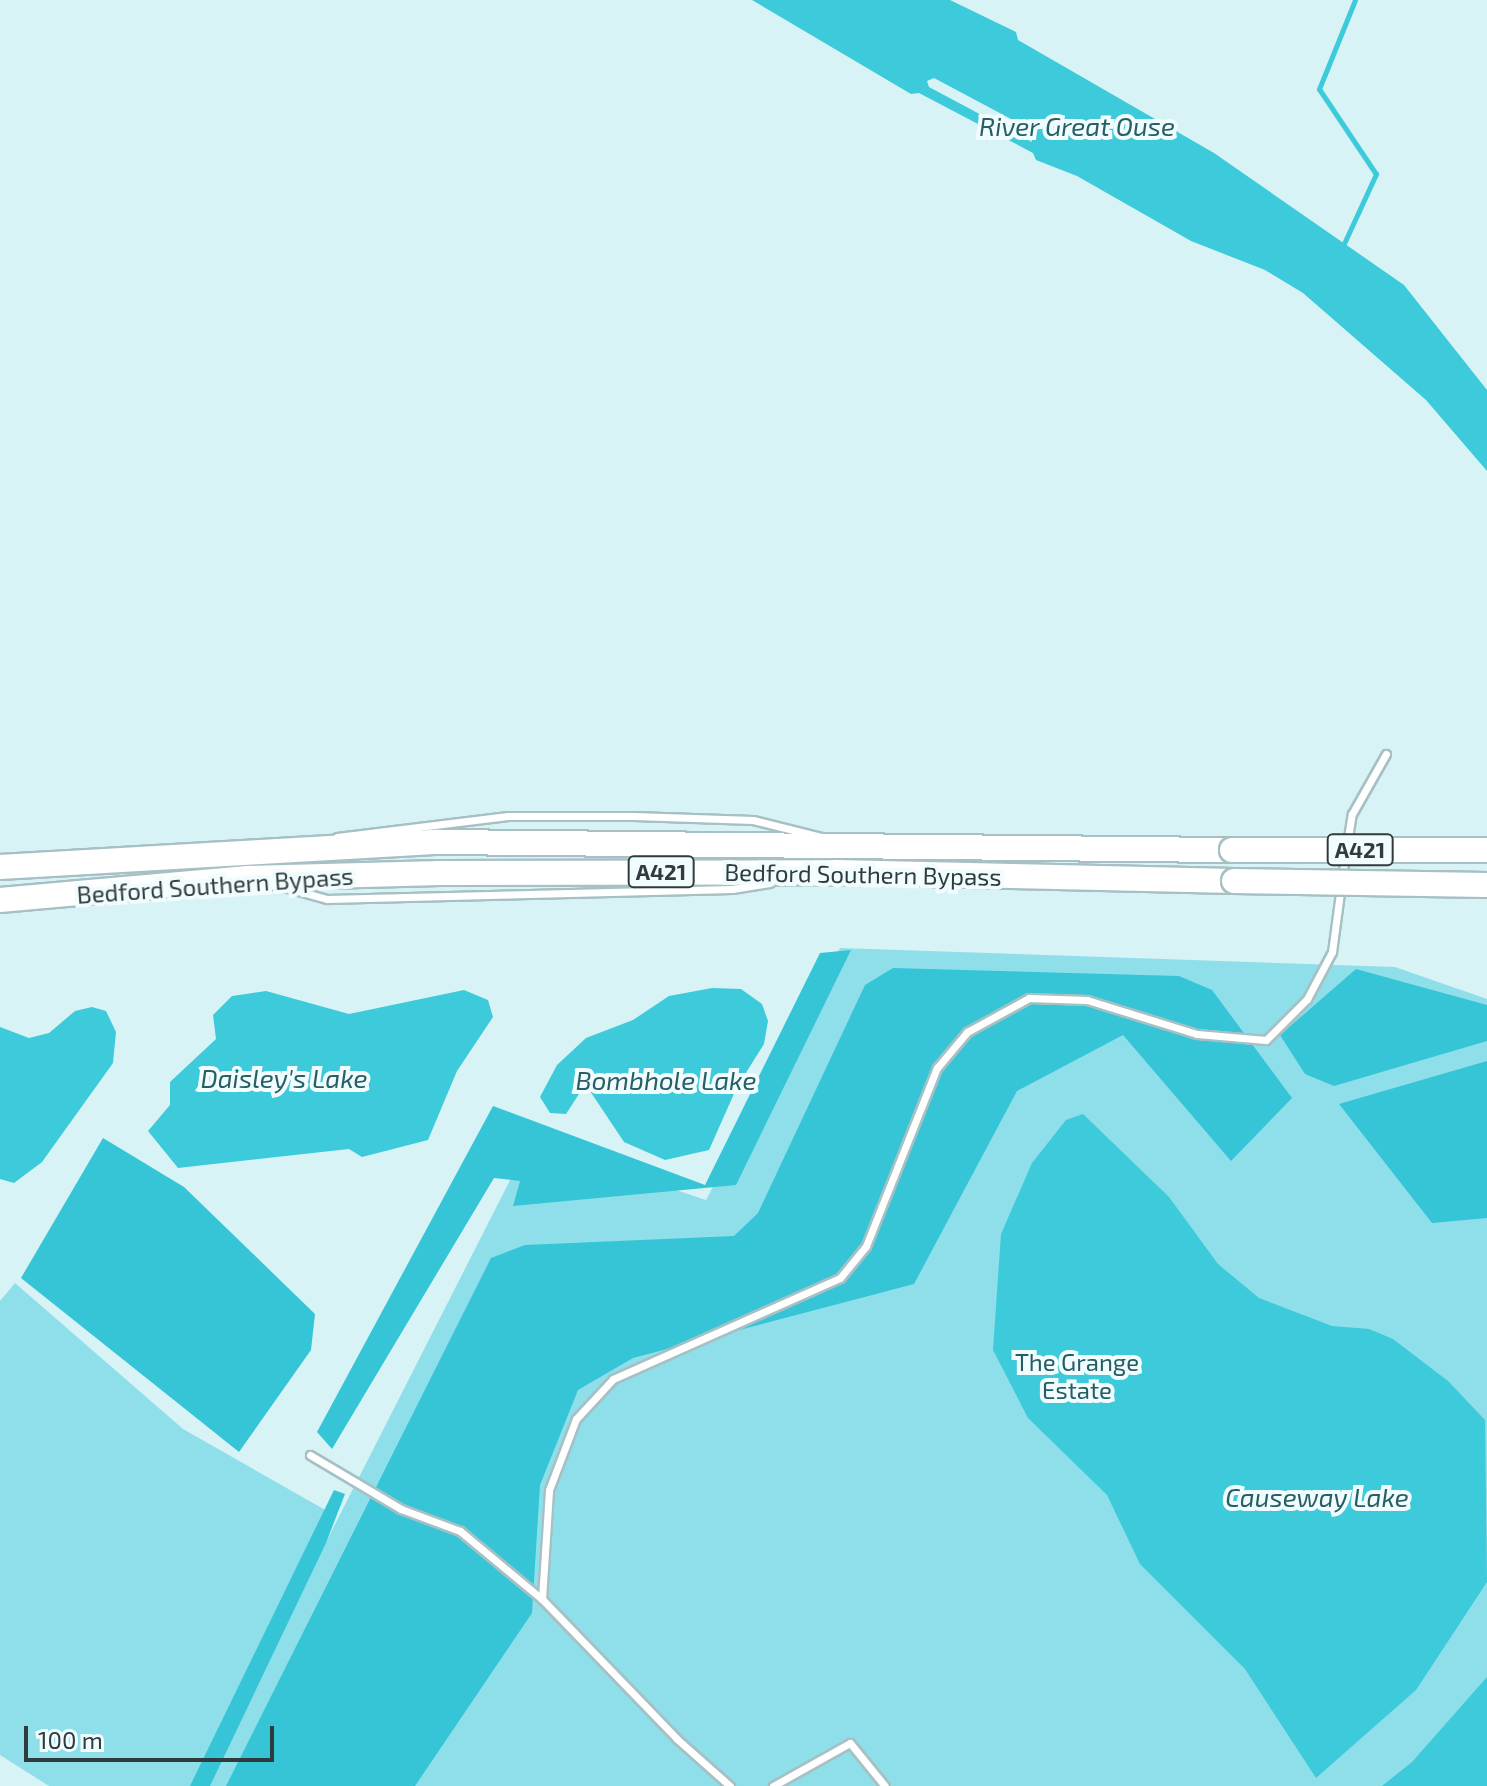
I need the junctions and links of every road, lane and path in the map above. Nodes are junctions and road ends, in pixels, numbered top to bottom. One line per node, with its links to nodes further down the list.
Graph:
1 (1386, 754): 7 (lane)
2 (1487, 850): 3 (highway, Bedford Southern Bypass / A421, bridge)
3 (0, 867)
4 (1487, 885): 5 (highway, Bedford Southern Bypass / A421, bridge)
5 (0, 900)
6 (310, 1455): 7 (lane)
7 (542, 1599): 8 (lane)
8 (730, 1786)
9 (773, 1786): 10 (lane)
10 (885, 1786)

